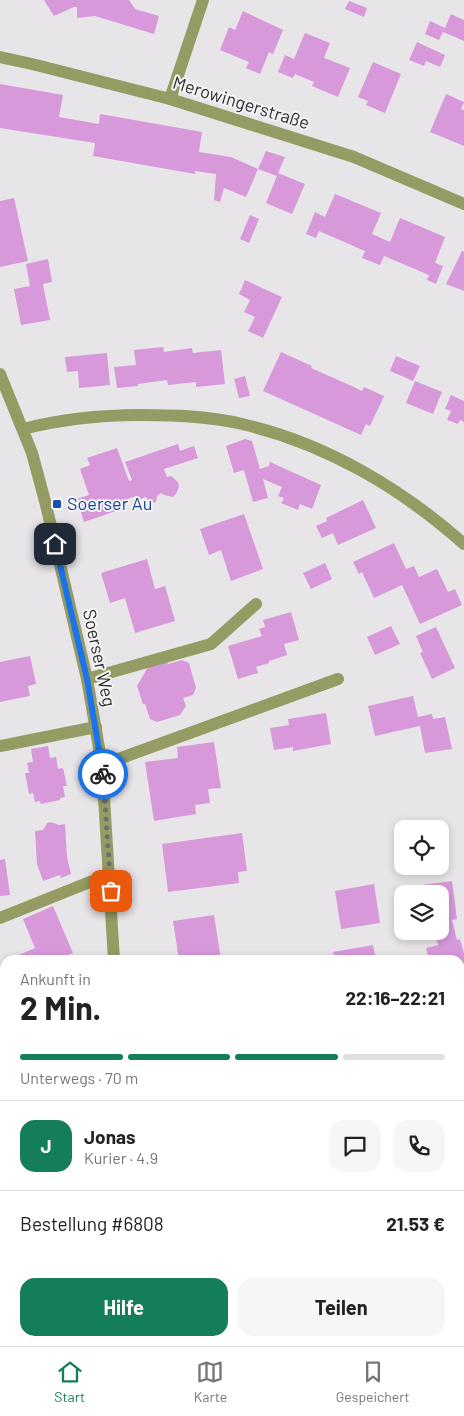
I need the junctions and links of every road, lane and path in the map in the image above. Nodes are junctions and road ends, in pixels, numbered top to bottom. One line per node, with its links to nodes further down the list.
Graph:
1 (203, 0): 3 (street)
2 (0, 57): 3 (street, Merowingerstraße)
3 (170, 99): 4 (street, Merowingerstraße)
4 (464, 204)
5 (0, 374): 6 (street, Soerser Weg)
6 (23, 429): 7 (street); 10 (street, Soerser Weg)
7 (464, 544)
8 (256, 604): 10 (street)
9 (338, 678): 13 (street)
10 (87, 679): 11 (street, Soerser Weg)
11 (96, 727): 12 (street); 13 (street, Soerser Weg)
12 (0, 746)
13 (102, 765): 14 (street, Soerser Weg)
14 (110, 874): 15 (street); 16 (street, Soerser Weg)
15 (0, 918)
16 (114, 955)

